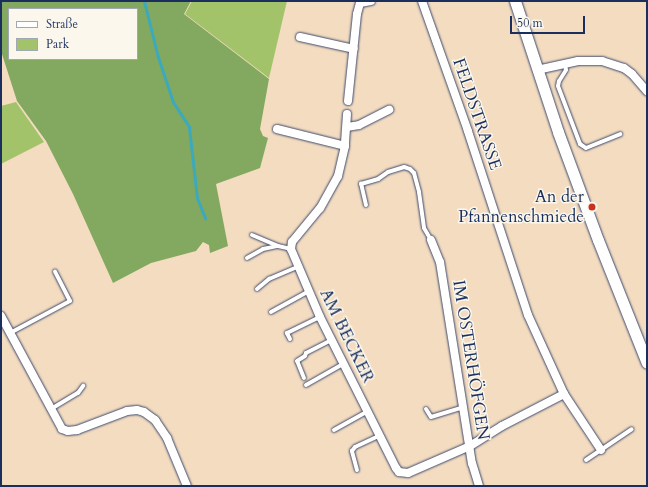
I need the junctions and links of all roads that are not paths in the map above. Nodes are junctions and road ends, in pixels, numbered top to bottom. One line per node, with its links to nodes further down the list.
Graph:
1 (371, 1): 4 (street)
2 (422, 1): 38 (street, FELDSTRASSE)
3 (516, 1): 8 (main road)
4 (357, 2): 6 (street)
5 (300, 37): 6 (street)
6 (354, 49): 10 (street)
7 (565, 64): 8 (street); 9 (street); 15 (lane)
8 (537, 70): 33 (main road)
9 (647, 91)
10 (348, 101)
11 (389, 110): 13 (street)
12 (347, 114): 13 (street)
13 (347, 128): 16 (street)
14 (277, 129): 16 (street)
15 (620, 134)
16 (345, 146): 21 (street)
17 (366, 205): 19 (lane)
18 (252, 235): 20 (lane)
19 (431, 240): 39 (street, IM OSTERHÖFGEN)
20 (278, 246): 21 (lane); 22 (lane)
21 (291, 248): 23 (street, AM BECKER)
22 (247, 258)
23 (297, 267): 25 (lane); 26 (street, AM BECKER)
24 (55, 272): 30 (lane)
25 (257, 289)
26 (308, 291): 27 (lane); 29 (street, AM BECKER)
27 (271, 312)
28 (1, 316): 30 (street)
29 (320, 317): 31 (lane); 32 (street, AM BECKER)
30 (10, 333): 40 (street)
31 (290, 339)
32 (331, 340): 34 (street, AM BECKER); 35 (lane)
33 (647, 363)
34 (343, 364): 36 (lane); 42 (street, AM BECKER)
35 (304, 378)
36 (306, 385)
37 (83, 386): 40 (lane)
38 (564, 394): 46 (street); 47 (street, FELDSTRASSE)
39 (464, 407): 41 (lane); 46 (street, IM OSTERHÖFGEN)
40 (51, 409): 50 (street)
41 (426, 409)
42 (367, 412): 44 (lane); 45 (street, AM BECKER)
43 (632, 429): 47 (lane)
44 (334, 430)
45 (379, 436): 46 (street, AM BECKER); 49 (lane)
46 (470, 446): 51 (street, IM OSTERHÖFGEN)
47 (601, 450): 48 (lane)
48 (586, 460)
49 (357, 470)
50 (187, 486)
51 (479, 486)

